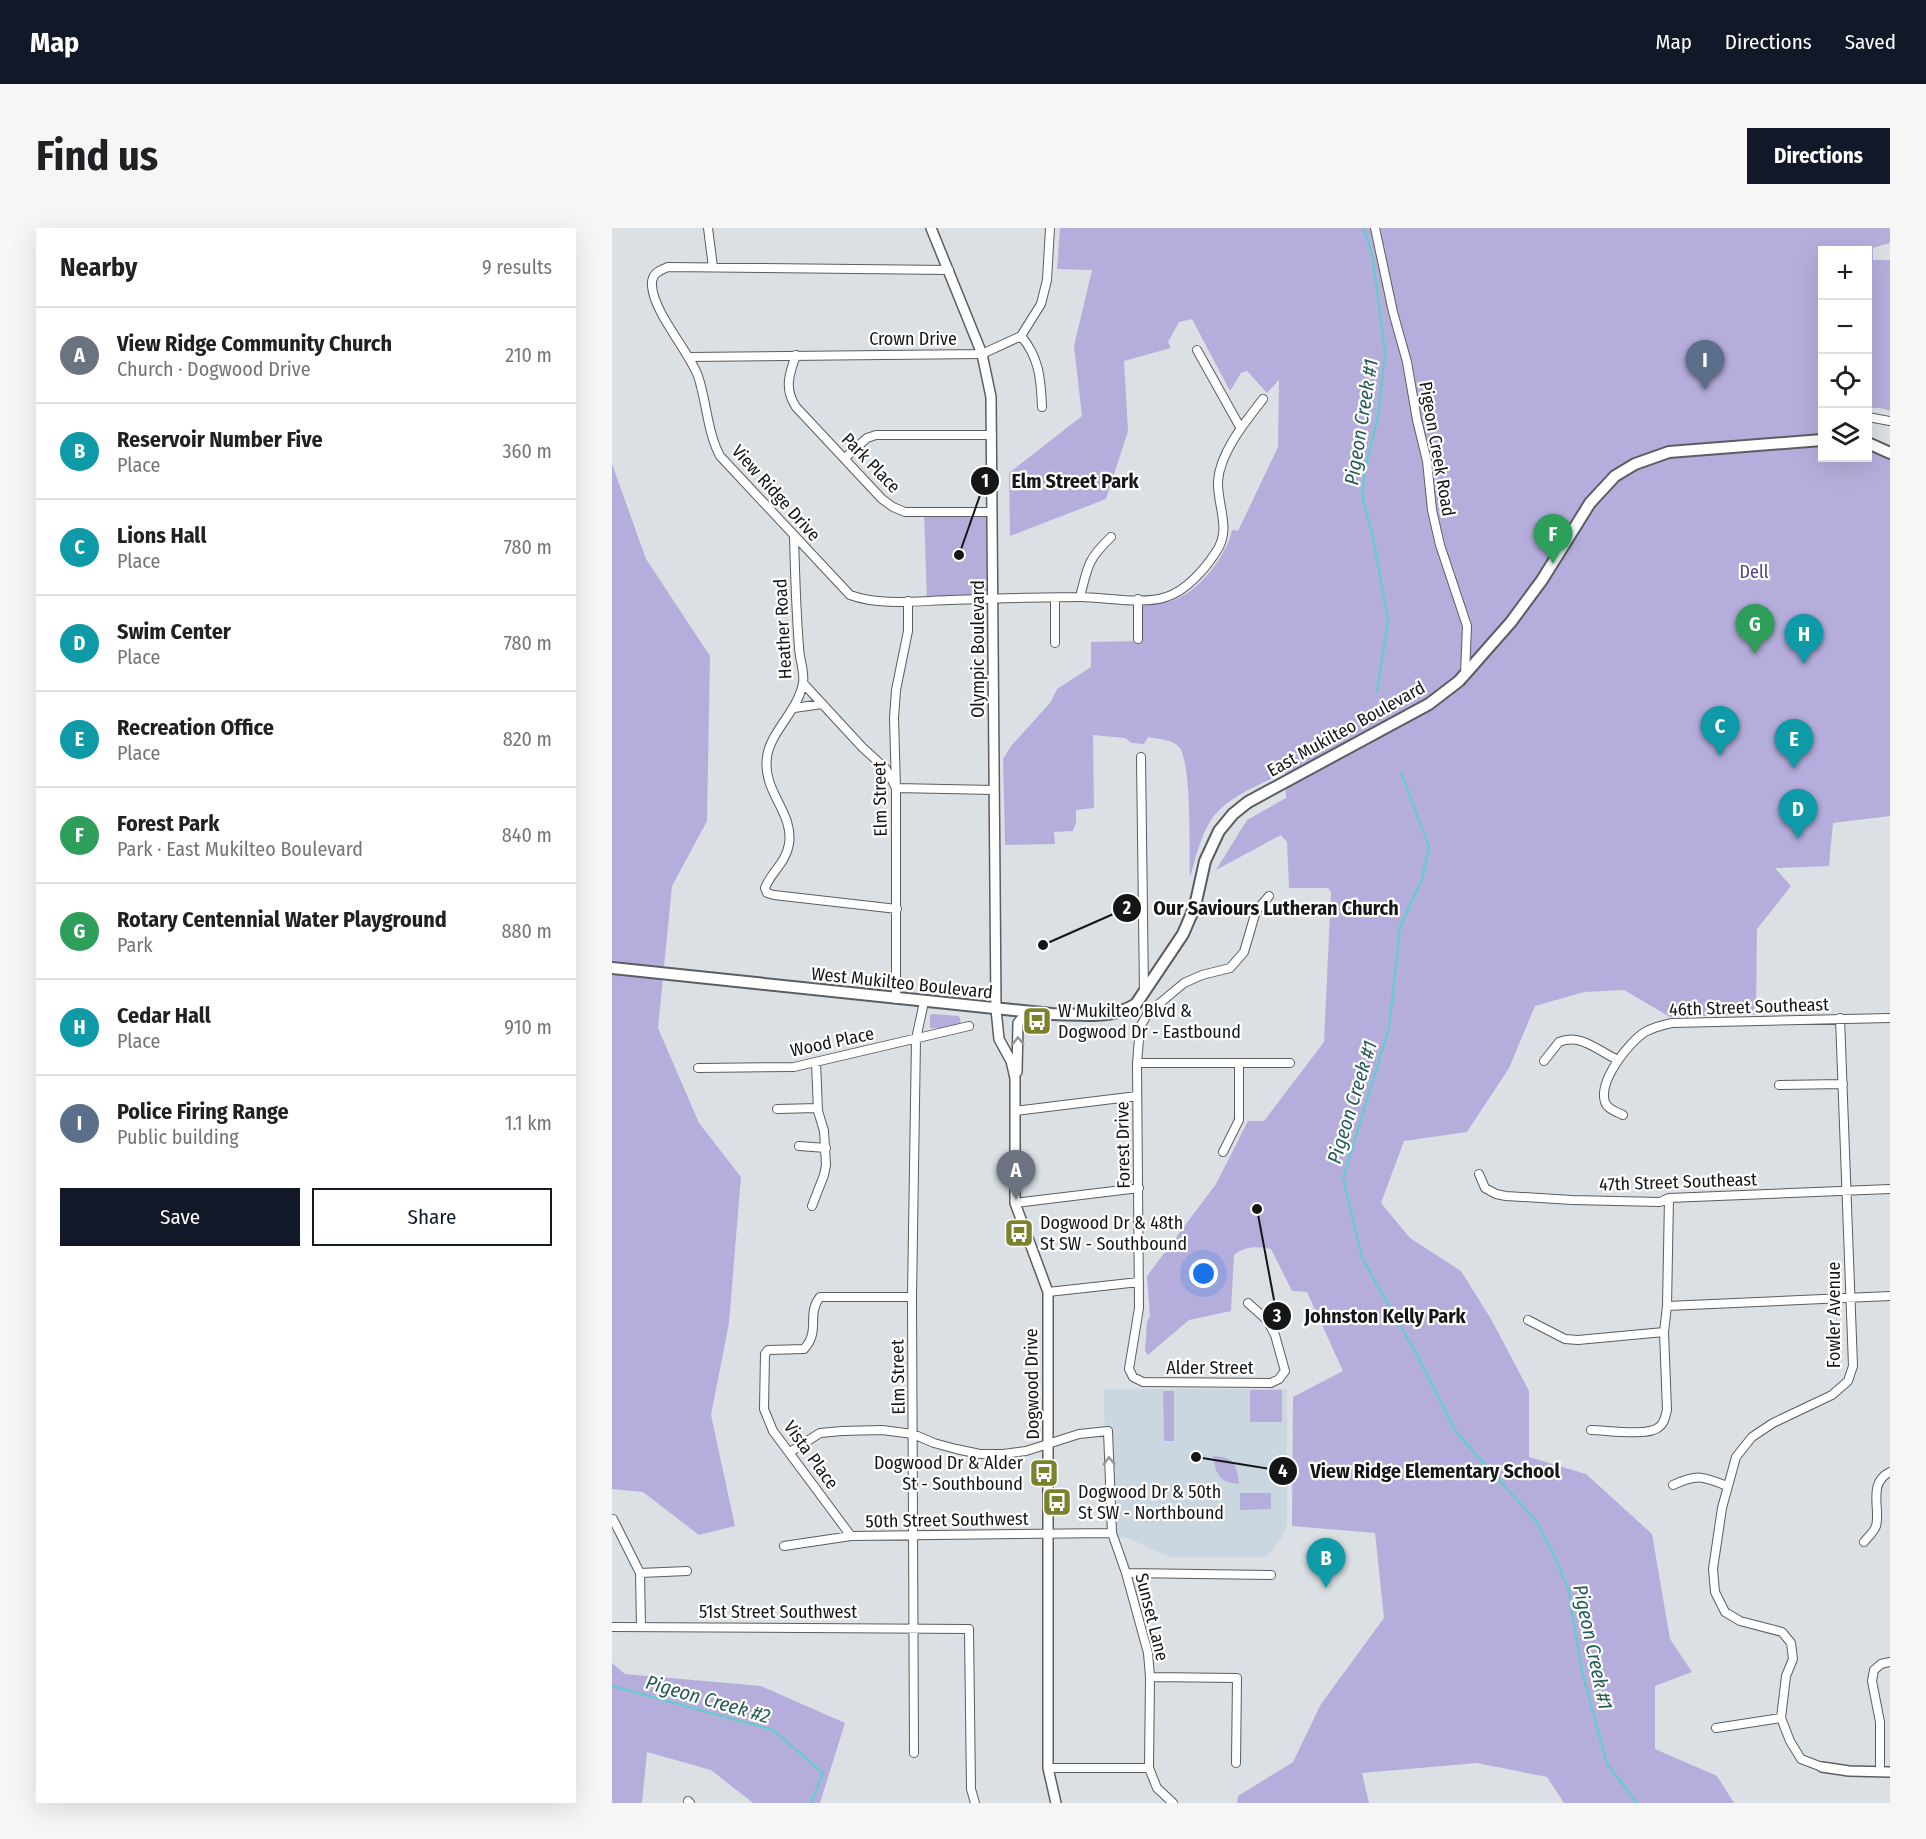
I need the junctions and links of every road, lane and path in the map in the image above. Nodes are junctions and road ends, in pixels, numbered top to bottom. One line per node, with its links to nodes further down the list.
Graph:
1 (708, 228): 5 (street)
2 (931, 228): 6 (street, Olympic Boulevard)
3 (1050, 228): 7 (street)
4 (1375, 228): 32 (street, Pigeon Creek Road)
5 (713, 267): 6 (street, View Ridge Drive); 11 (street, View Ridge Drive)
6 (949, 270): 9 (street, Olympic Boulevard)
7 (1021, 336): 9 (street, Crown Drive); 13 (street)
8 (1197, 350): 16 (street)
9 (982, 354): 10 (street, Crown Drive); 17 (street, Olympic Boulevard)
10 (796, 355): 11 (street, Crown Drive); 21 (street, Park Place)
11 (688, 357): 23 (street, View Ridge Drive)
12 (1263, 399): 16 (street, View Ridge Drive)
13 (1042, 407)
14 (1872, 417): 15 (street)
15 (1890, 421)
16 (1240, 427): 28 (street, View Ridge Drive)
17 (992, 435): 21 (street); 22 (street, Olympic Boulevard)
18 (1818, 440): 32 (main road, East Mukilteo Boulevard)
19 (1872, 445): 20 (main road)
20 (1890, 453)
21 (845, 458): 22 (street, Park Place)
22 (992, 512): 26 (street, Olympic Boulevard)
23 (794, 536): 29 (street, View Ridge Drive); 33 (street, Heather Road)
24 (1111, 537): 25 (street)
25 (1080, 597): 27 (street, View Ridge Drive); 28 (street, View Ridge Drive)
26 (994, 598): 27 (street, View Ridge Drive); 29 (street, View Ridge Drive); 38 (street, Olympic Boulevard)
27 (1055, 598): 31 (street)
28 (1138, 599): 30 (street)
29 (908, 601): 37 (street, Elm Street)
30 (1137, 639)
31 (1055, 643)
32 (1465, 675): 41 (main road, East Mukilteo Boulevard)
33 (803, 683): 34 (street); 35 (street, Heather Road)
34 (822, 704): 35 (street); 37 (street)
35 (794, 708): 40 (street, Heather Road)
36 (1141, 757): 43 (street)
37 (896, 788): 38 (street); 40 (street, Elm Street)
38 (994, 790): 46 (street, Olympic Boulevard)
39 (1269, 896): 55 (street, Forest Drive)
40 (897, 909): 44 (street, Elm Street)
41 (1165, 963): 43 (main road, West Mukilteo Boulevard)
42 (612, 968): 44 (main road, West Mukilteo Boulevard)
43 (1144, 993): 47 (main road, West Mukilteo Boulevard)
44 (896, 999): 45 (main road, West Mukilteo Boulevard)
45 (924, 1002): 46 (main road, West Mukilteo Boulevard); 51 (street, Elm Street)
46 (996, 1010): 47 (main road, West Mukilteo Boulevard); 59 (street, Dogwood Drive)
47 (1033, 1012): 59 (street, one-way to 47)
48 (1840, 1018): 49 (street, 46th Street Southeast); 52 (street, 46th Street Southeast); 60 (street, Fowler Avenue)
49 (1890, 1018)
50 (969, 1026): 51 (street, Wood Place)
51 (915, 1039): 54 (street, Wood Place); 80 (street, Elm Street)
52 (1618, 1060): 53 (street); 66 (street, 46th Street Southeast)
53 (1544, 1061)
54 (816, 1062): 58 (street, Wood Place); 63 (street)
55 (1137, 1063): 56 (street); 62 (street, Forest Drive)
56 (1239, 1063): 57 (street); 69 (street)
57 (1290, 1063)
58 (699, 1068)
59 (1015, 1078): 65 (street, Dogwood Drive)
60 (1843, 1084): 61 (street); 73 (street, Fowler Avenue)
61 (1779, 1085)
62 (1137, 1096): 65 (street); 71 (street, Forest Drive)
63 (818, 1108): 64 (street); 68 (street)
64 (777, 1109)
65 (1015, 1111): 75 (street, Dogwood Drive)
66 (1623, 1115)
67 (799, 1146): 68 (street)
68 (826, 1148): 76 (street)
69 (1223, 1152)
70 (1479, 1174): 74 (street, 47th Street Southeast)
71 (1139, 1188): 75 (street); 77 (street, Forest Drive)
72 (1890, 1189): 73 (street, 47th Street Southeast)
73 (1846, 1191): 74 (street, 47th Street Southeast); 81 (street, Fowler Avenue)
74 (1669, 1198): 83 (street)
75 (1015, 1203): 78 (street, Dogwood Drive)
76 (812, 1206)
77 (1139, 1282): 78 (street); 86 (street, Forest Drive)
78 (1048, 1292): 89 (street, Dogwood Drive)
79 (1890, 1296): 81 (street)
80 (912, 1297): 88 (street, Elm Street); 90 (street, Vista Place)
81 (1851, 1298): 83 (street); 93 (street, Fowler Avenue)
82 (1248, 1303): 86 (street, Alder Street)
83 (1667, 1306): 85 (street)
84 (1528, 1320): 85 (street)
85 (1664, 1332): 87 (street)
86 (1129, 1369)
87 (1591, 1430)
88 (914, 1434): 89 (street); 90 (street); 97 (street, Elm Street)
89 (1049, 1443): 95 (street, Dogwood Drive); 96 (street, Sunset Lane, one-way to 89)
90 (790, 1452): 98 (street, Vista Place)
91 (1890, 1472): 99 (street)
92 (1673, 1485): 93 (street)
93 (1727, 1486): 110 (street, Fowler Avenue)
94 (613, 1519): 102 (street)
95 (1049, 1533): 96 (street, 50th Street Southwest); 97 (street, 50th Street Southwest); 115 (street, Dogwood Drive)
96 (1112, 1533): 103 (street, Sunset Lane)
97 (914, 1535): 98 (street, 50th Street Southwest); 107 (street, Elm Street)
98 (851, 1536): 100 (street, 50th Street Southwest)
99 (1864, 1542)
100 (784, 1546)
101 (687, 1571): 102 (street)
102 (639, 1573): 105 (street)
103 (1126, 1573): 104 (street); 109 (street, Sunset Lane)
104 (1271, 1575)
105 (641, 1626): 106 (street, 51st Street Southwest); 107 (street, 51st Street Southwest)
106 (612, 1627)
107 (915, 1628): 112 (street, Elm Street); 118 (street, 51st Street Southwest)
108 (1890, 1662): 117 (street)
109 (1150, 1677): 113 (street); 116 (street, Sunset Lane)
110 (1781, 1718): 111 (street); 114 (street, Fowler Avenue)
111 (1716, 1728)
112 (914, 1753)
113 (1236, 1763)
114 (1822, 1767): 117 (street)
115 (1048, 1768): 116 (street); 119 (street, Dogwood Drive)
116 (1149, 1768): 120 (street, Sunset Lane)
117 (1885, 1772)
118 (975, 1803)
119 (1056, 1803)
120 (1173, 1803)

